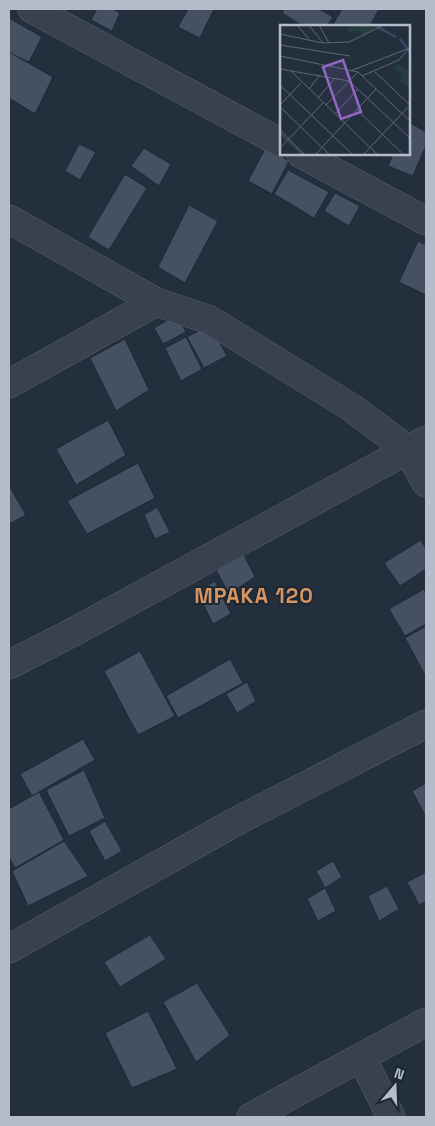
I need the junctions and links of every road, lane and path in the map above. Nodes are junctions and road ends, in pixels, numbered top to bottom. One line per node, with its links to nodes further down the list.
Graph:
1 (32, 9): 2 (street)
2 (280, 142)
3 (304, 155): 5 (street)
4 (9, 219): 6 (street)
5 (426, 221)
6 (156, 302): 7 (street); 8 (street)
7 (9, 384)
8 (417, 445): 9 (street); 10 (street)
9 (426, 483)
10 (9, 665)
11 (426, 724): 12 (street)
12 (9, 949)
13 (426, 1022): 14 (street)
14 (362, 1058): 15 (street); 16 (street)
15 (251, 1117)
16 (391, 1117)

